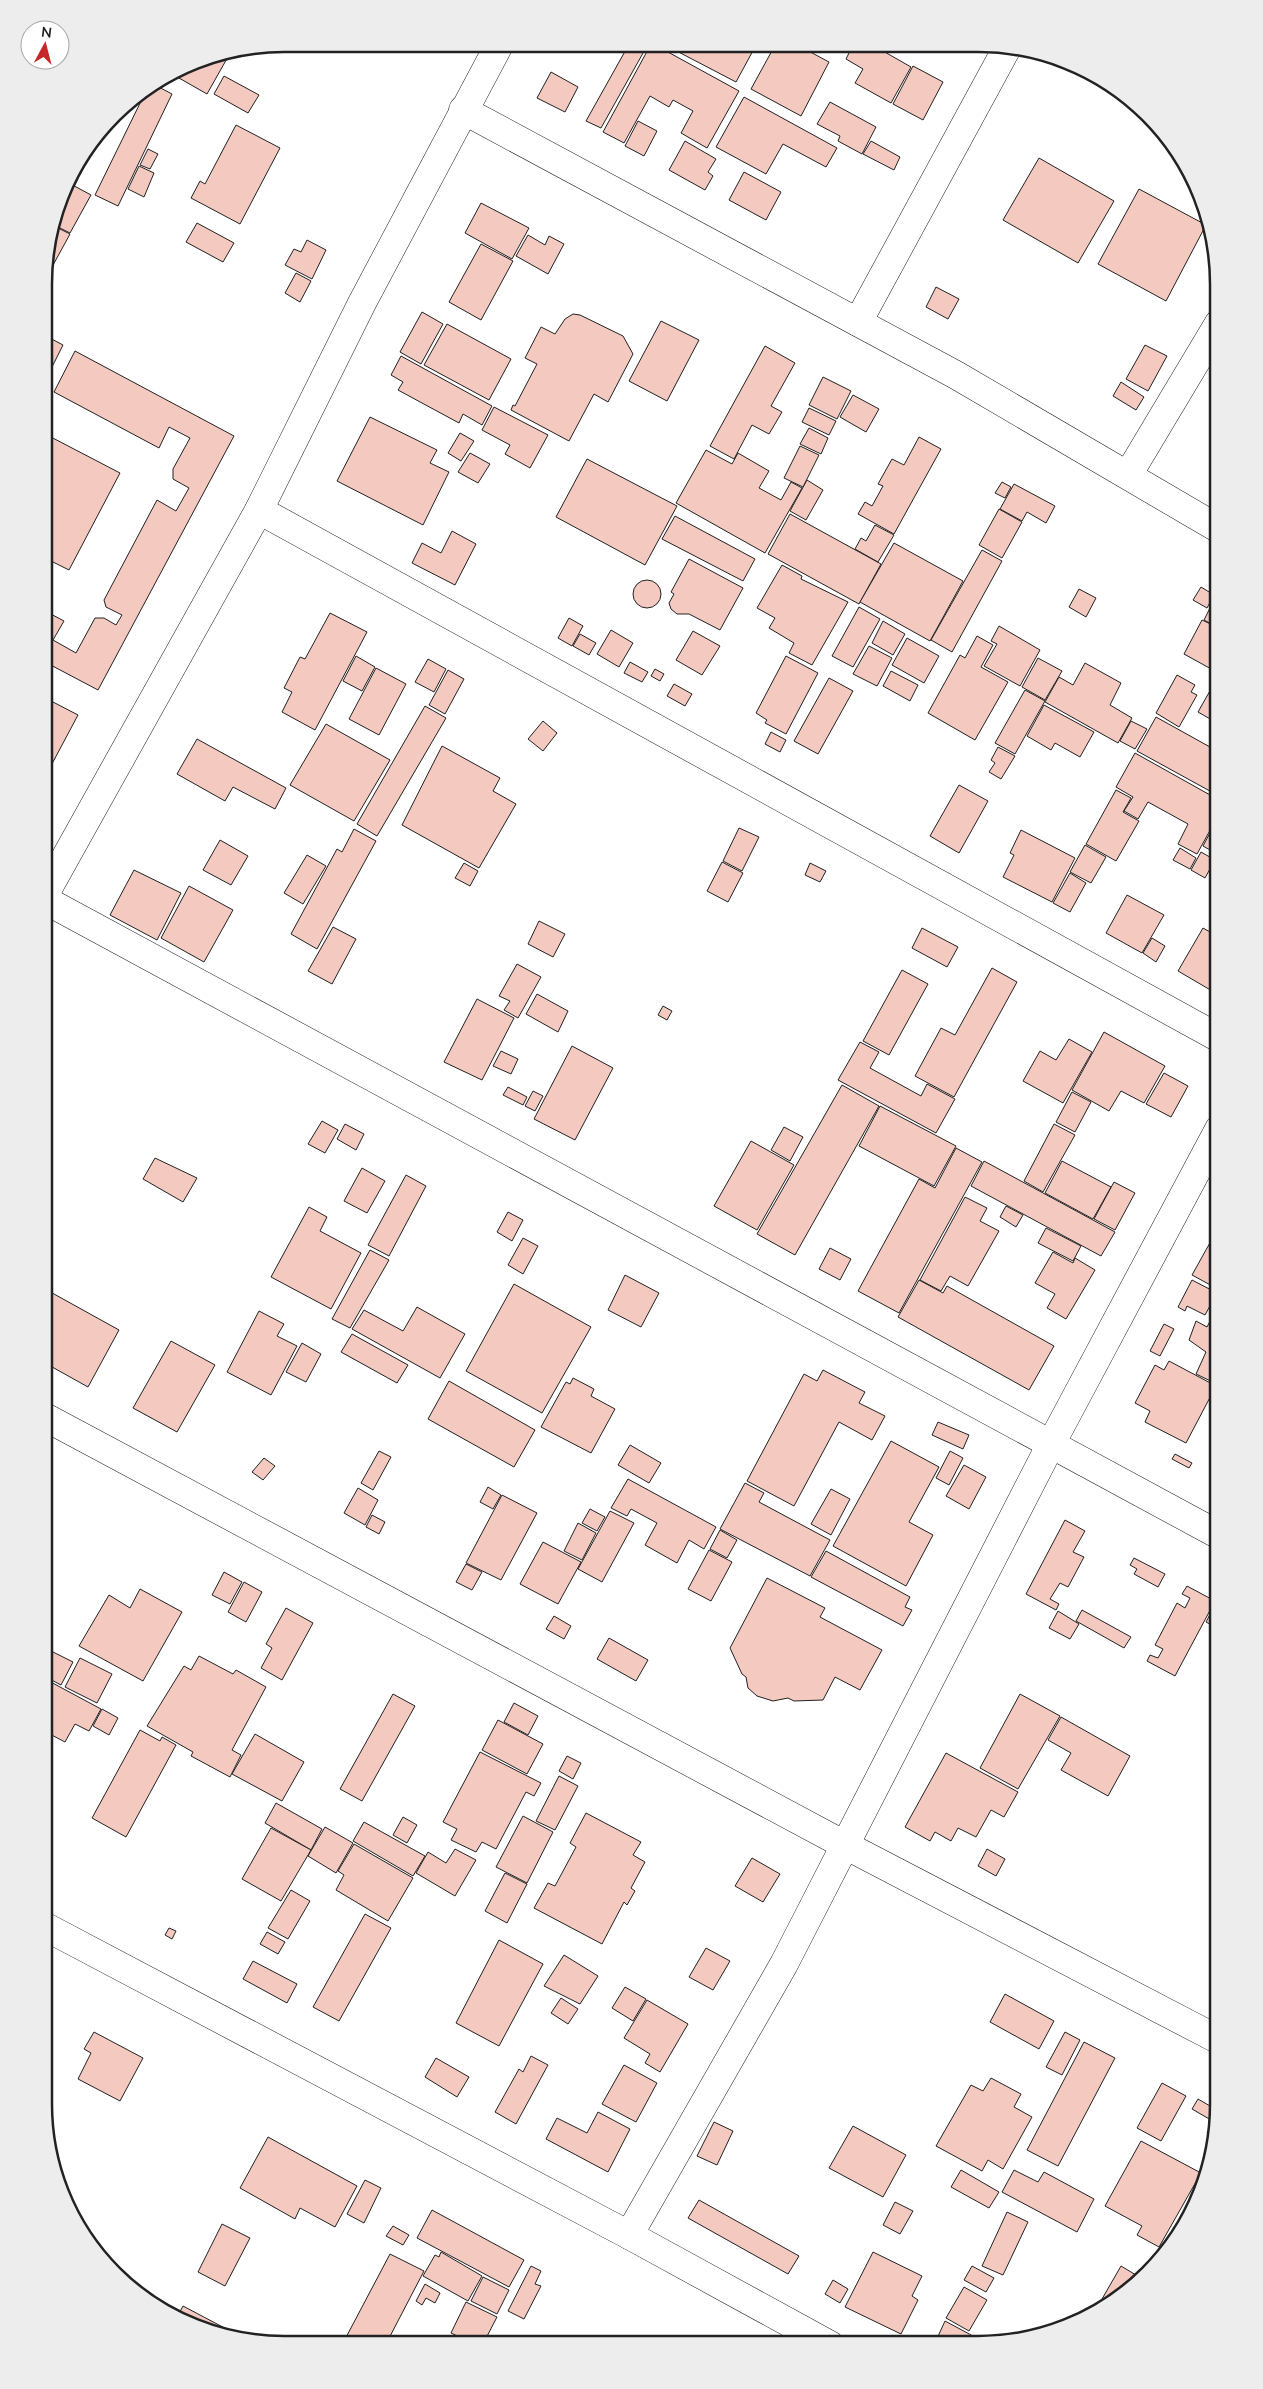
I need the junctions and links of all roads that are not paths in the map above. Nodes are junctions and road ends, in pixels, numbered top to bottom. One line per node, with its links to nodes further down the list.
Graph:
1 (495, 52): 3 (street)
2 (1004, 54): 4 (street)
3 (464, 110): 4 (street); 7 (street)
4 (858, 322): 6 (street)
5 (1210, 339): 6 (street)
6 (1128, 475): 8 (street)
7 (260, 510): 9 (street); 11 (street)
8 (1210, 524)
9 (52, 881)
10 (52, 904): 14 (street)
11 (1210, 1033)
12 (1210, 1146): 14 (street)
13 (52, 1421): 16 (street)
14 (1051, 1444): 15 (street); 16 (street)
15 (1210, 1530)
16 (844, 1844): 18 (street); 19 (street)
17 (52, 1930): 19 (street)
18 (1210, 2035)
19 (629, 2235): 20 (street)
20 (814, 2336)

